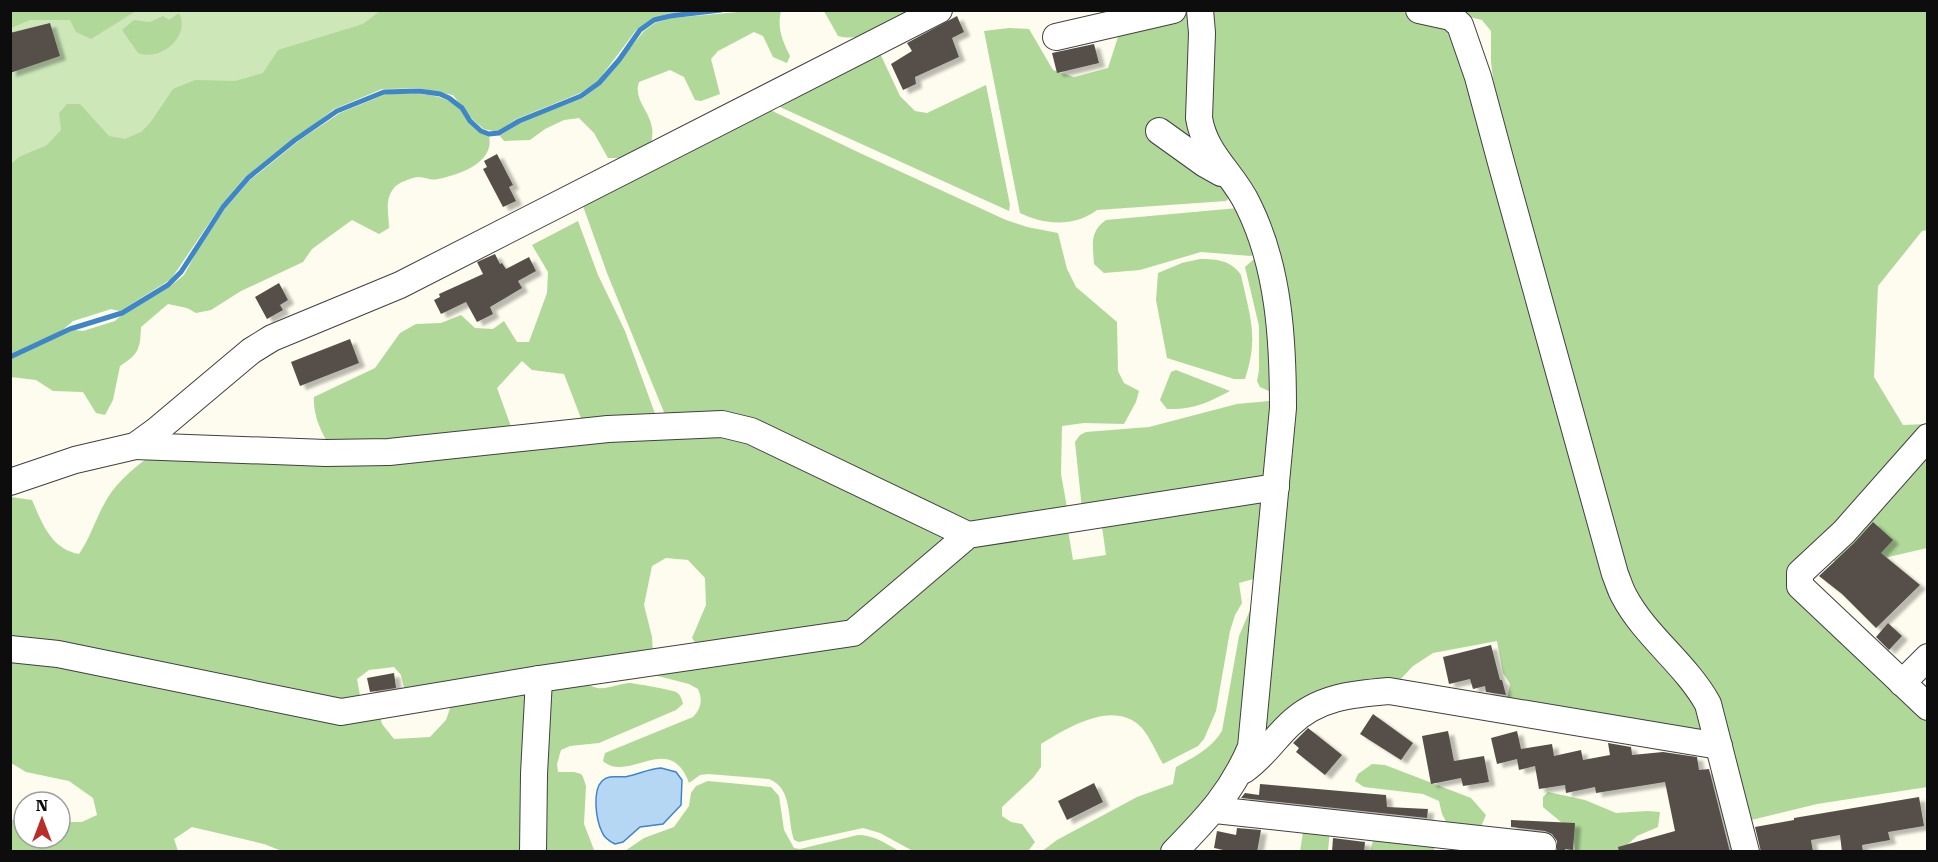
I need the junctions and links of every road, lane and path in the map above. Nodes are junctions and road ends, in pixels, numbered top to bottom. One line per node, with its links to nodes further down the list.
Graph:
1 (939, 10): 9 (street)
2 (1173, 10): 5 (street)
3 (1200, 10): 7 (street)
4 (1419, 10): 18 (street)
5 (1056, 37)
6 (1159, 131): 7 (street)
7 (1229, 177): 11 (street)
8 (1928, 437): 16 (street)
9 (135, 446): 10 (street); 12 (street)
10 (10, 482)
11 (1276, 487): 12 (street); 19 (street)
12 (968, 535): 15 (street)
13 (10, 649): 15 (street)
14 (1928, 657): 16 (street)
15 (539, 679): 22 (street)
16 (1902, 683): 17 (street)
17 (1928, 707)
18 (1719, 746): 19 (street); 25 (street)
19 (1241, 772): 20 (street)
20 (1215, 810): 21 (street); 23 (street)
21 (1441, 844): 24 (street)
22 (533, 852)
23 (1174, 852)
24 (1542, 852)
25 (1746, 852)

